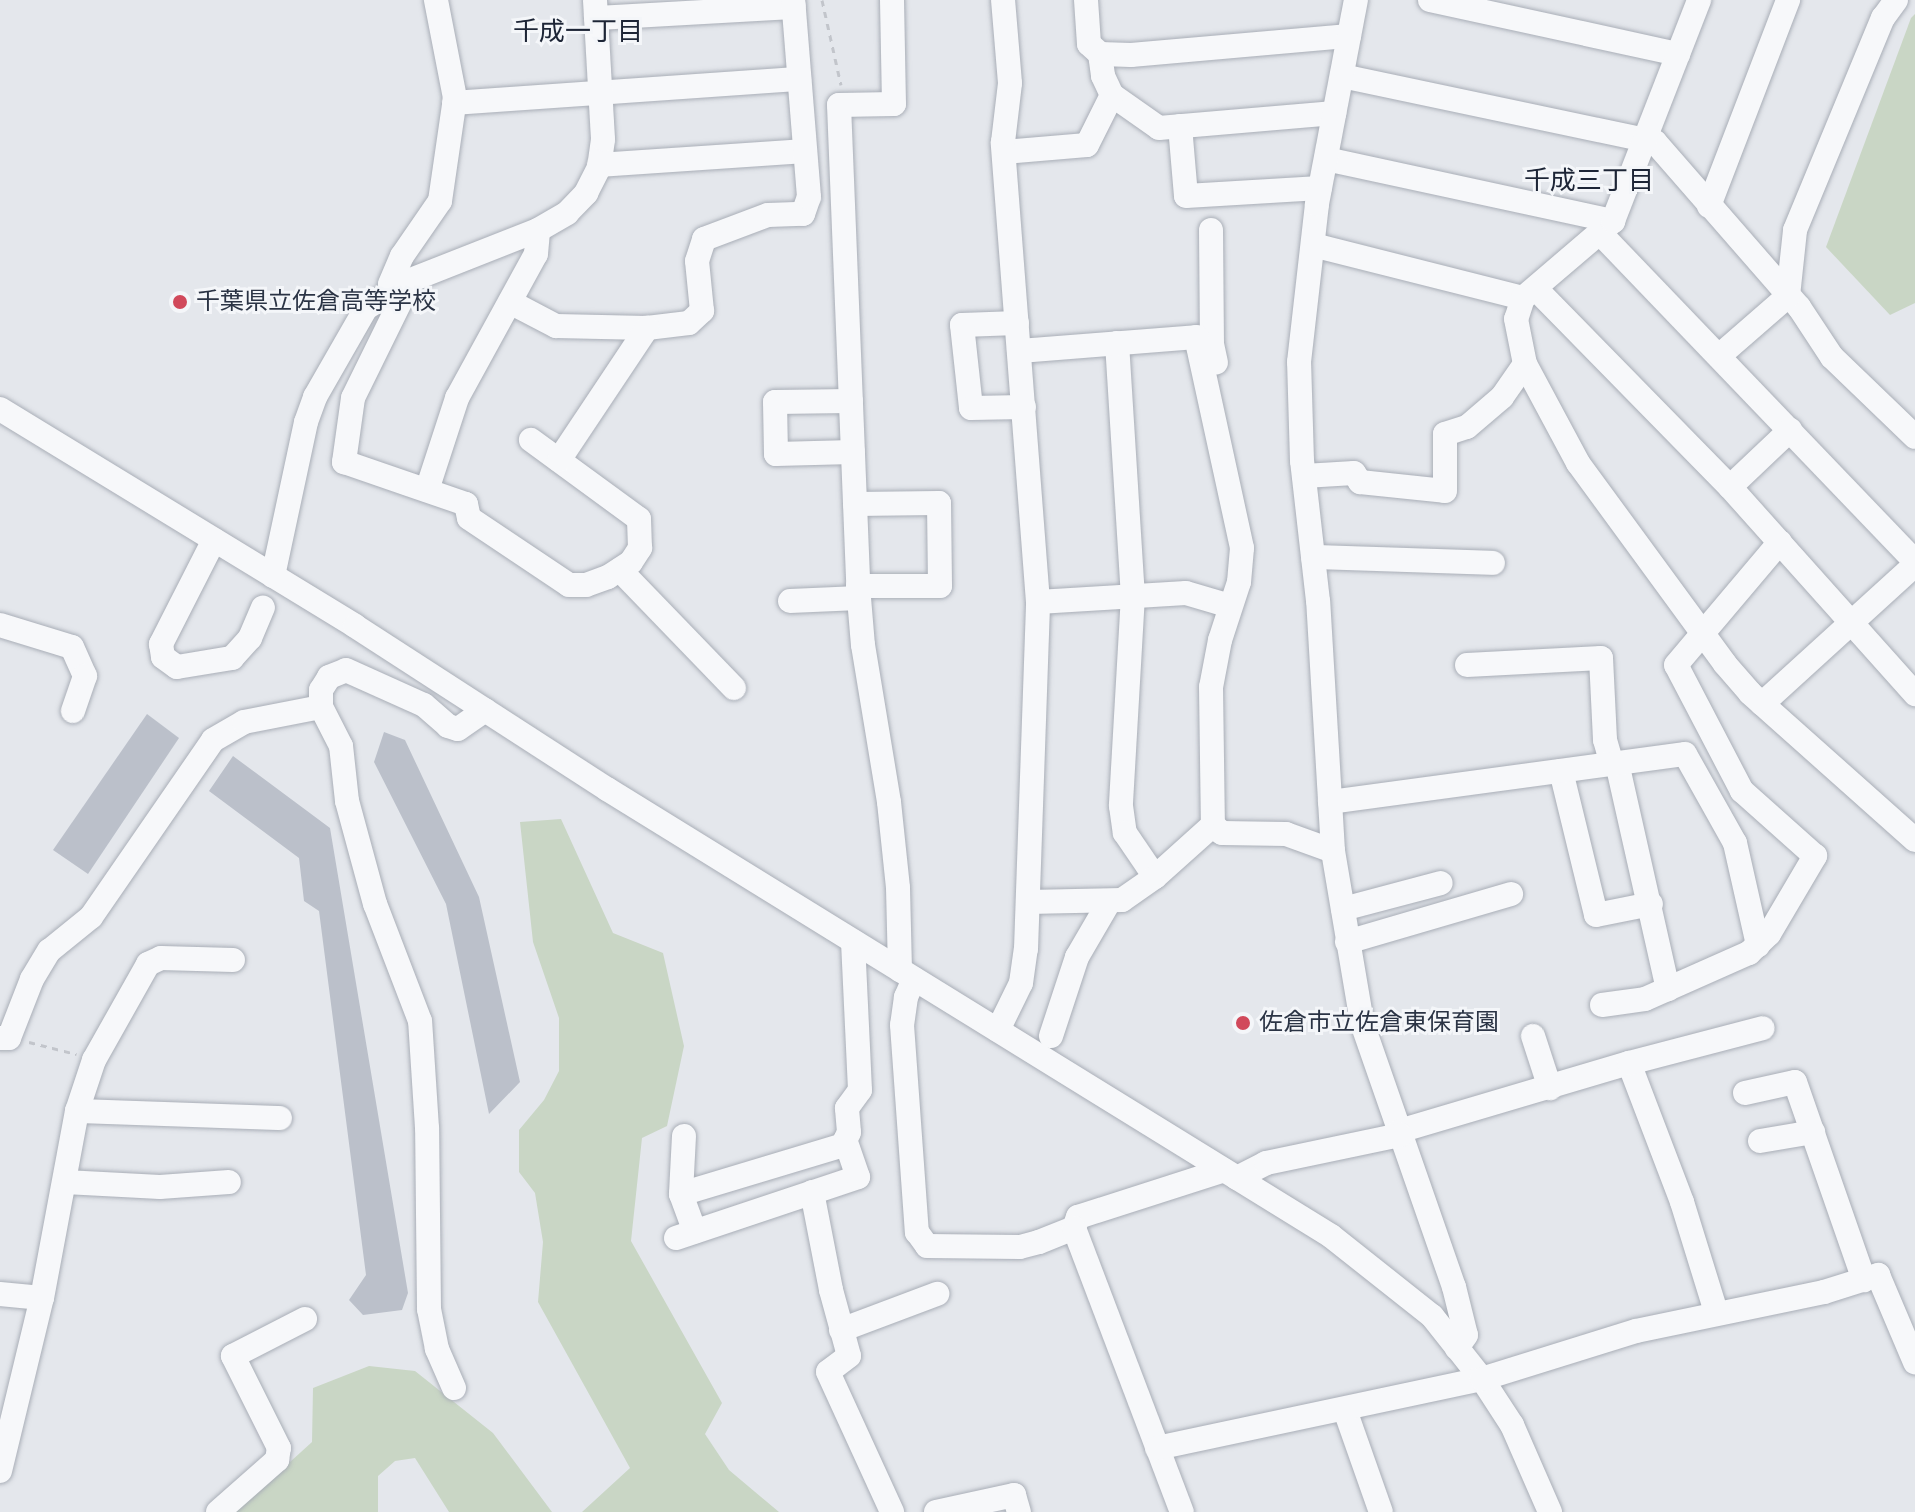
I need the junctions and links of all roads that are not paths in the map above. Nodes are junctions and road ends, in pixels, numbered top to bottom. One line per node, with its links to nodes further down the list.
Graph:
1 (436, 0): 19 (street)
2 (892, 0): 43 (street)
3 (1003, 0): 24 (street)
4 (1086, 0): 13 (street)
5 (1356, 0): 12 (street)
6 (1430, 0): 14 (street)
7 (1699, 0): 14 (street)
8 (1788, 0): 28 (street)
9 (1896, 0): 35 (street)
10 (793, 4): 11 (street); 16 (street)
11 (595, 9): 17 (street)
12 (1349, 36): 13 (street); 15 (street)
13 (1100, 54): 18 (street)
14 (1678, 54): 22 (street)
15 (1342, 76): 20 (street); 22 (street)
16 (799, 79): 17 (street); 23 (street)
17 (600, 93): 19 (street); 26 (street)
18 (1112, 95): 21 (street); 24 (street)
19 (454, 103): 33 (street)
20 (1334, 113): 21 (street); 25 (street)
21 (1180, 126): 27 (street)
22 (1645, 140): 28 (street); 29 (street)
23 (805, 151): 26 (street); 38 (street)
24 (1004, 152): 37 (street)
25 (1326, 159): 27 (street); 29 (street)
26 (599, 165): 30 (street)
27 (1320, 188): 32 (street)
28 (1709, 206): 35 (street)
29 (1607, 227): 34 (street); 41 (street)
30 (538, 230): 33 (street); 36 (street)
31 (1211, 230): 57 (street)
32 (1313, 245): 34 (street); 51 (street)
33 (403, 284): 53 (street); 62 (street)
34 (1530, 294): 42 (street); 52 (street)
35 (1788, 296): 41 (street); 47 (street)
36 (510, 302): 38 (street); 53 (street)
37 (1017, 323): 40 (street); 44 (street)
38 (647, 328): 50 (street)
39 (1117, 343): 40 (street); 57 (street); 64 (street)
40 (1019, 351): 44 (street)
41 (1719, 356): 46 (street)
42 (1525, 364): 51 (street); 71 (street)
43 (851, 401): 49 (street); 49 (street)
44 (1024, 407): 66 (street)
45 (0, 409): 55 (street)
46 (1790, 430): 52 (street); 60 (street)
47 (1915, 437)
48 (531, 440): 50 (street)
49 (853, 452): 54 (street)
50 (559, 460): 61 (street)
51 (1304, 476): 58 (street)
52 (1730, 487): 56 (street)
53 (427, 490): 61 (street)
54 (855, 504): 63 (street); 63 (street)
55 (214, 540): 62 (street); 68 (street)
56 (1780, 542): 69 (street); 71 (street)
57 (1242, 552): 67 (street)
58 (1313, 557): 59 (street); 81 (street)
59 (1493, 563)
60 (1915, 563): 69 (street)
61 (620, 570): 73 (street)
62 (273, 576): 77 (street)
63 (859, 592): 65 (street); 96 (street)
64 (1133, 595): 66 (street); 67 (street); 85 (street)
65 (790, 601)
66 (1038, 602): 88 (street)
67 (1230, 606): 82 (street)
68 (263, 608)
69 (1851, 622): 74 (street); 75 (street)
70 (0, 625): 78 (street)
71 (1702, 634): 75 (street); 94 (street)
72 (1467, 665): 79 (street)
73 (734, 688)
74 (1915, 694)
75 (1762, 704): 83 (street)
76 (321, 707): 77 (street); 103 (street); 130 (street)
77 (485, 710): 92 (street)
78 (73, 711)
79 (1614, 764): 80 (street); 90 (street); 94 (street)
80 (1561, 771): 81 (street); 90 (street)
81 (1330, 802): 84 (street)
82 (1213, 825): 84 (street); 85 (street)
83 (1915, 840)
84 (1333, 851): 91 (street)
85 (1155, 877): 89 (street)
86 (1441, 883): 91 (street)
87 (1511, 894): 93 (street)
88 (1028, 902): 89 (street); 100 (street)
89 (1109, 902): 101 (street)
90 (1651, 904): 97 (street)
91 (1343, 909): 93 (street)
92 (853, 941): 96 (street); 112 (street)
93 (1347, 942): 110 (street)
94 (1758, 945): 97 (street)
95 (233, 960): 107 (street)
96 (907, 974): 100 (street); 119 (street)
97 (1668, 989): 98 (street)
98 (1602, 1005)
99 (1763, 1028): 104 (street)
100 (998, 1030): 114 (street)
101 (1051, 1036)
102 (1533, 1036): 105 (street)
103 (5, 1038)
104 (1629, 1063): 105 (street); 124 (street)
105 (1550, 1088): 110 (street)
106 (1745, 1093): 109 (street)
107 (77, 1111): 108 (street); 115 (street)
108 (280, 1118)
109 (1813, 1132): 113 (street); 120 (street)
110 (1400, 1133): 114 (street); 127 (street)
111 (684, 1136): 118 (street)
112 (845, 1140): 117 (street); 118 (street)
113 (1760, 1141)
114 (1230, 1174): 119 (street); 127 (street)
115 (65, 1182): 116 (street); 123 (street)
116 (229, 1182)
117 (812, 1192): 118 (street); 126 (street)
118 (681, 1194)
119 (1074, 1228): 132 (street)
120 (1864, 1280): 124 (street); 128 (street)
121 (0, 1294): 123 (street)
122 (937, 1294): 126 (street)
123 (42, 1298): 133 (street)
124 (1716, 1312): 129 (street)
125 (305, 1319): 134 (street)
126 (841, 1330): 135 (street)
127 (1457, 1348): 129 (street)
128 (1915, 1362)
129 (1482, 1379): 131 (street); 140 (street)
130 (454, 1388)
131 (1345, 1410): 132 (street); 139 (street)
132 (1157, 1448): 138 (street)
133 (0, 1471)
134 (218, 1512)
135 (892, 1512)
136 (936, 1512): 137 (street)
137 (1019, 1512)
138 (1182, 1512)
139 (1381, 1512)
140 (1550, 1512)

